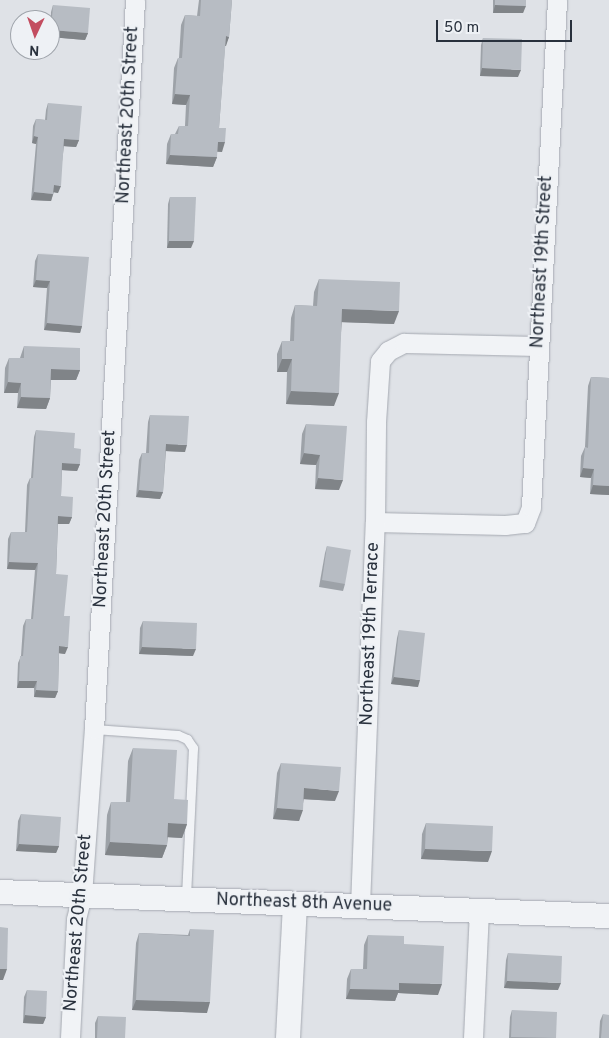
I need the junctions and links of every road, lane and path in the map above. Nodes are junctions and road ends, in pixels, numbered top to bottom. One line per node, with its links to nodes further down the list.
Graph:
1 (135, 0): 5 (street, Northeast 20th Street)
2 (557, 0): 3 (street, Northeast 19th Street)
3 (538, 346): 4 (street, Northeast 19th Terrace); 4 (street, Northeast 19th Street)
4 (375, 522): 10 (street, Northeast 19th Terrace)
5 (94, 729): 7 (street, Northeast 20th Street); 8 (lane)
6 (0, 892): 7 (street, Northeast 8th Avenue)
7 (82, 896): 8 (street, Northeast 8th Avenue); 13 (street, Northeast 20th Street)
8 (186, 900): 9 (street, Northeast 8th Avenue)
9 (295, 904): 10 (street, Northeast 8th Avenue); 14 (street)
10 (360, 906): 11 (street, Northeast 8th Avenue)
11 (479, 911): 12 (street, Northeast 8th Avenue); 15 (street)
12 (609, 916)
13 (70, 1038)
14 (288, 1038)
15 (473, 1038)

